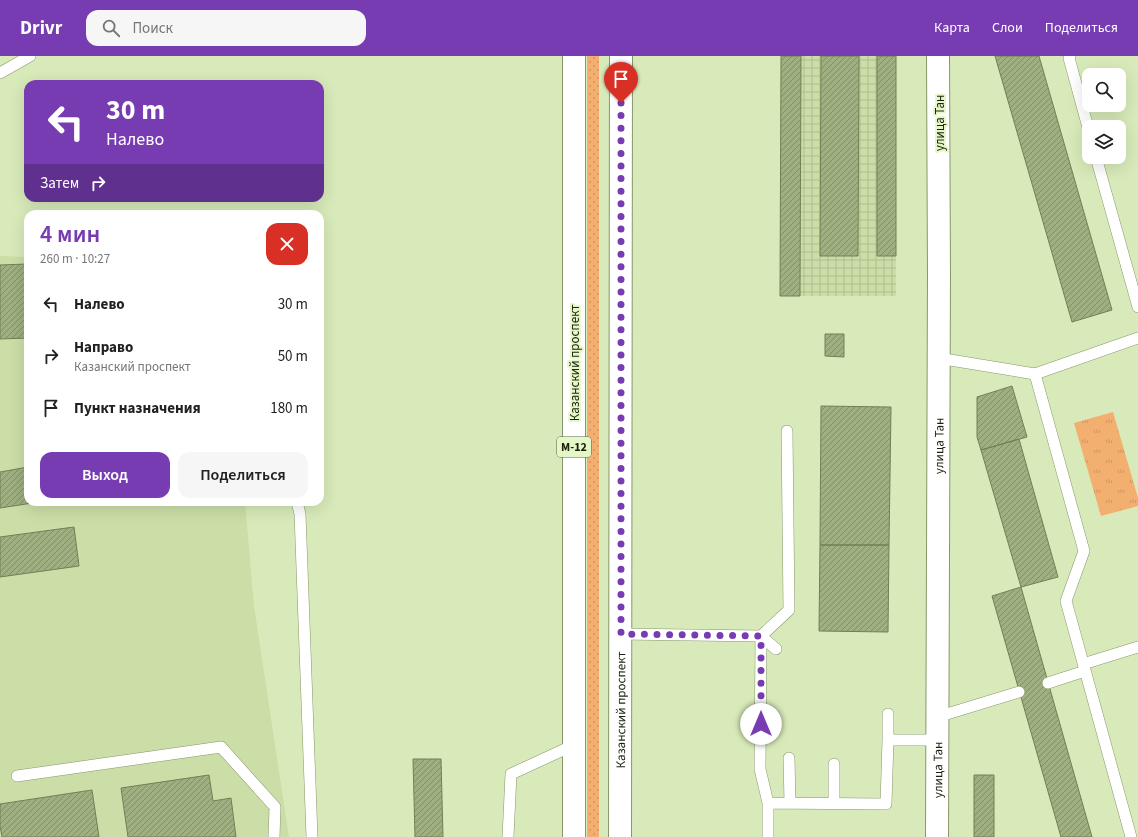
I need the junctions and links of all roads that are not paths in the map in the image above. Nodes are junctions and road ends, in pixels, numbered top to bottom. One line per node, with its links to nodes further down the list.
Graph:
1 (30, 56): 6 (lane)
2 (574, 56): 26 (main road, Казанский проспект / М-12)
3 (621, 56): 15 (main road, Казанский проспект)
4 (938, 56): 11 (main road, улица Тан)
5 (1070, 56): 7 (lane)
6 (0, 73)
7 (1086, 120)
8 (1098, 164): 9 (lane)
9 (1138, 305)
10 (1138, 338): 12 (lane)
11 (938, 358): 12 (lane); 23 (main road, улица Тан)
12 (1035, 374): 19 (lane)
13 (787, 431): 16 (lane)
14 (298, 506): 34 (lane)
15 (621, 634): 16 (lane); 37 (main road, Казанский проспект)
16 (761, 636): 18 (lane); 30 (lane)
17 (1138, 647): 19 (lane)
18 (776, 649)
19 (1084, 668): 20 (lane); 40 (lane)
20 (1048, 683)
21 (1019, 692): 23 (lane)
22 (888, 714): 24 (lane)
23 (937, 717): 25 (main road, улица Тан)
24 (888, 740): 25 (lane); 32 (lane)
25 (937, 740): 39 (main road, улица Тан)
26 (574, 745): 35 (lane); 36 (main road, Казанский проспект / М-12)
27 (789, 758): 31 (lane)
28 (834, 764): 32 (lane)
29 (17, 776): 33 (lane)
30 (768, 803): 31 (lane); 38 (lane)
31 (790, 803): 32 (lane)
32 (834, 803)
33 (274, 837)
34 (312, 837)
35 (508, 837)
36 (574, 837)
37 (620, 837)
38 (768, 837)
39 (937, 837)
40 (1131, 837)

